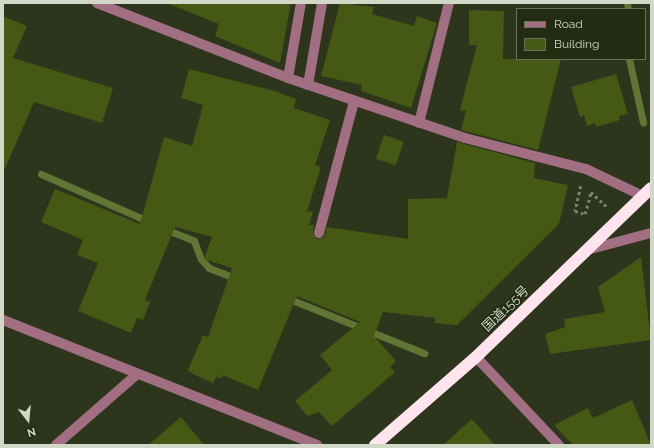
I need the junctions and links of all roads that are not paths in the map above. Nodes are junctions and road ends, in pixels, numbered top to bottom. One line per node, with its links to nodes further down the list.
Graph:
1 (97, 3): 5 (street)
2 (301, 3): 5 (street)
3 (322, 3): 6 (street)
4 (449, 3): 8 (street)
5 (288, 78): 6 (street)
6 (308, 85): 7 (street)
7 (354, 101): 8 (street); 10 (street)
8 (419, 123): 9 (street)
9 (647, 192): 12 (highway, 国道155号)
10 (319, 233)
11 (651, 233): 12 (street)
12 (587, 250): 14 (highway, 国道155号)
13 (3, 320): 15 (street)
14 (476, 357): 18 (highway, 国道155号); 19 (street)
15 (136, 375): 16 (street); 17 (street)
16 (56, 445)
17 (317, 445)
18 (375, 445)
19 (559, 445)

